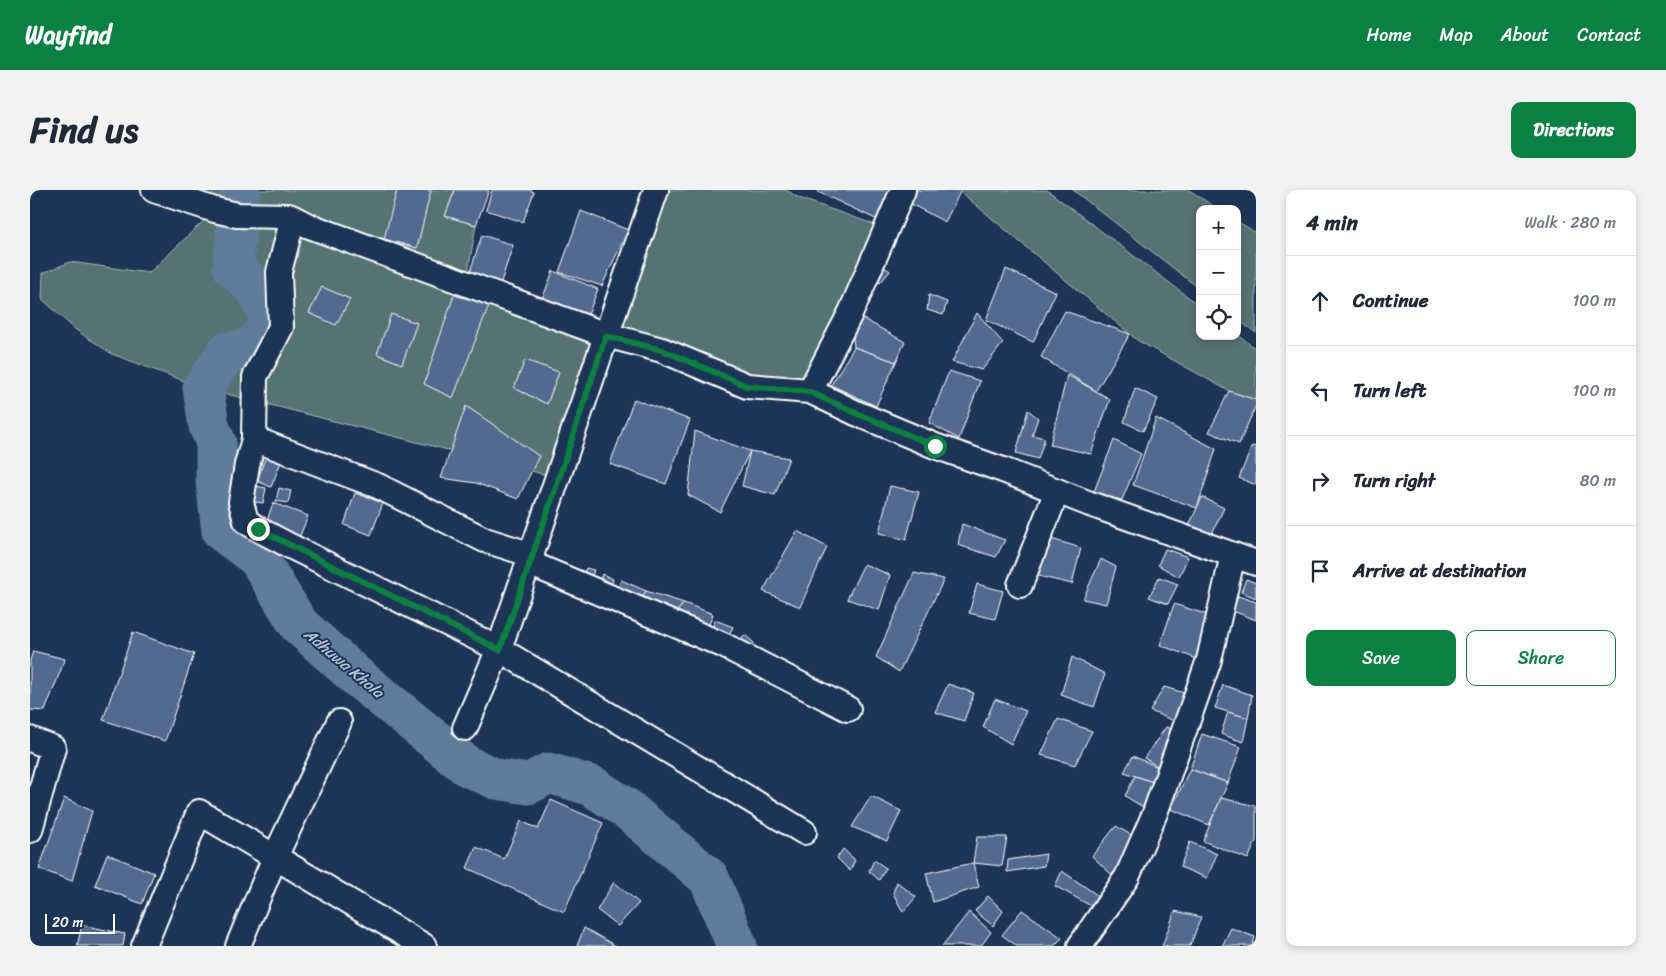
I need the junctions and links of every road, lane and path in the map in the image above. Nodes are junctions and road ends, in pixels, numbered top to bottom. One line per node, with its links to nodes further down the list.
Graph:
1 (154, 190): 4 (street)
2 (656, 190): 5 (street)
3 (903, 190): 6 (street)
4 (294, 218): 5 (street); 7 (street)
5 (606, 336): 6 (street); 10 (street)
6 (810, 392): 8 (street)
7 (254, 439): 10 (street); 13 (street)
8 (1057, 491): 9 (street); 12 (street)
9 (1233, 555): 11 (street); 24 (street)
10 (531, 559): 13 (street); 14 (street)
11 (1256, 563)
12 (1020, 585)
13 (500, 650): 16 (street); 19 (street)
14 (848, 709)
15 (338, 722): 20 (street)
16 (465, 728)
17 (30, 739): 18 (street)
18 (30, 830)
19 (804, 832)
20 (275, 857): 21 (street); 22 (street); 23 (street)
21 (421, 945)
22 (144, 946)
23 (238, 946)
24 (1080, 946)

